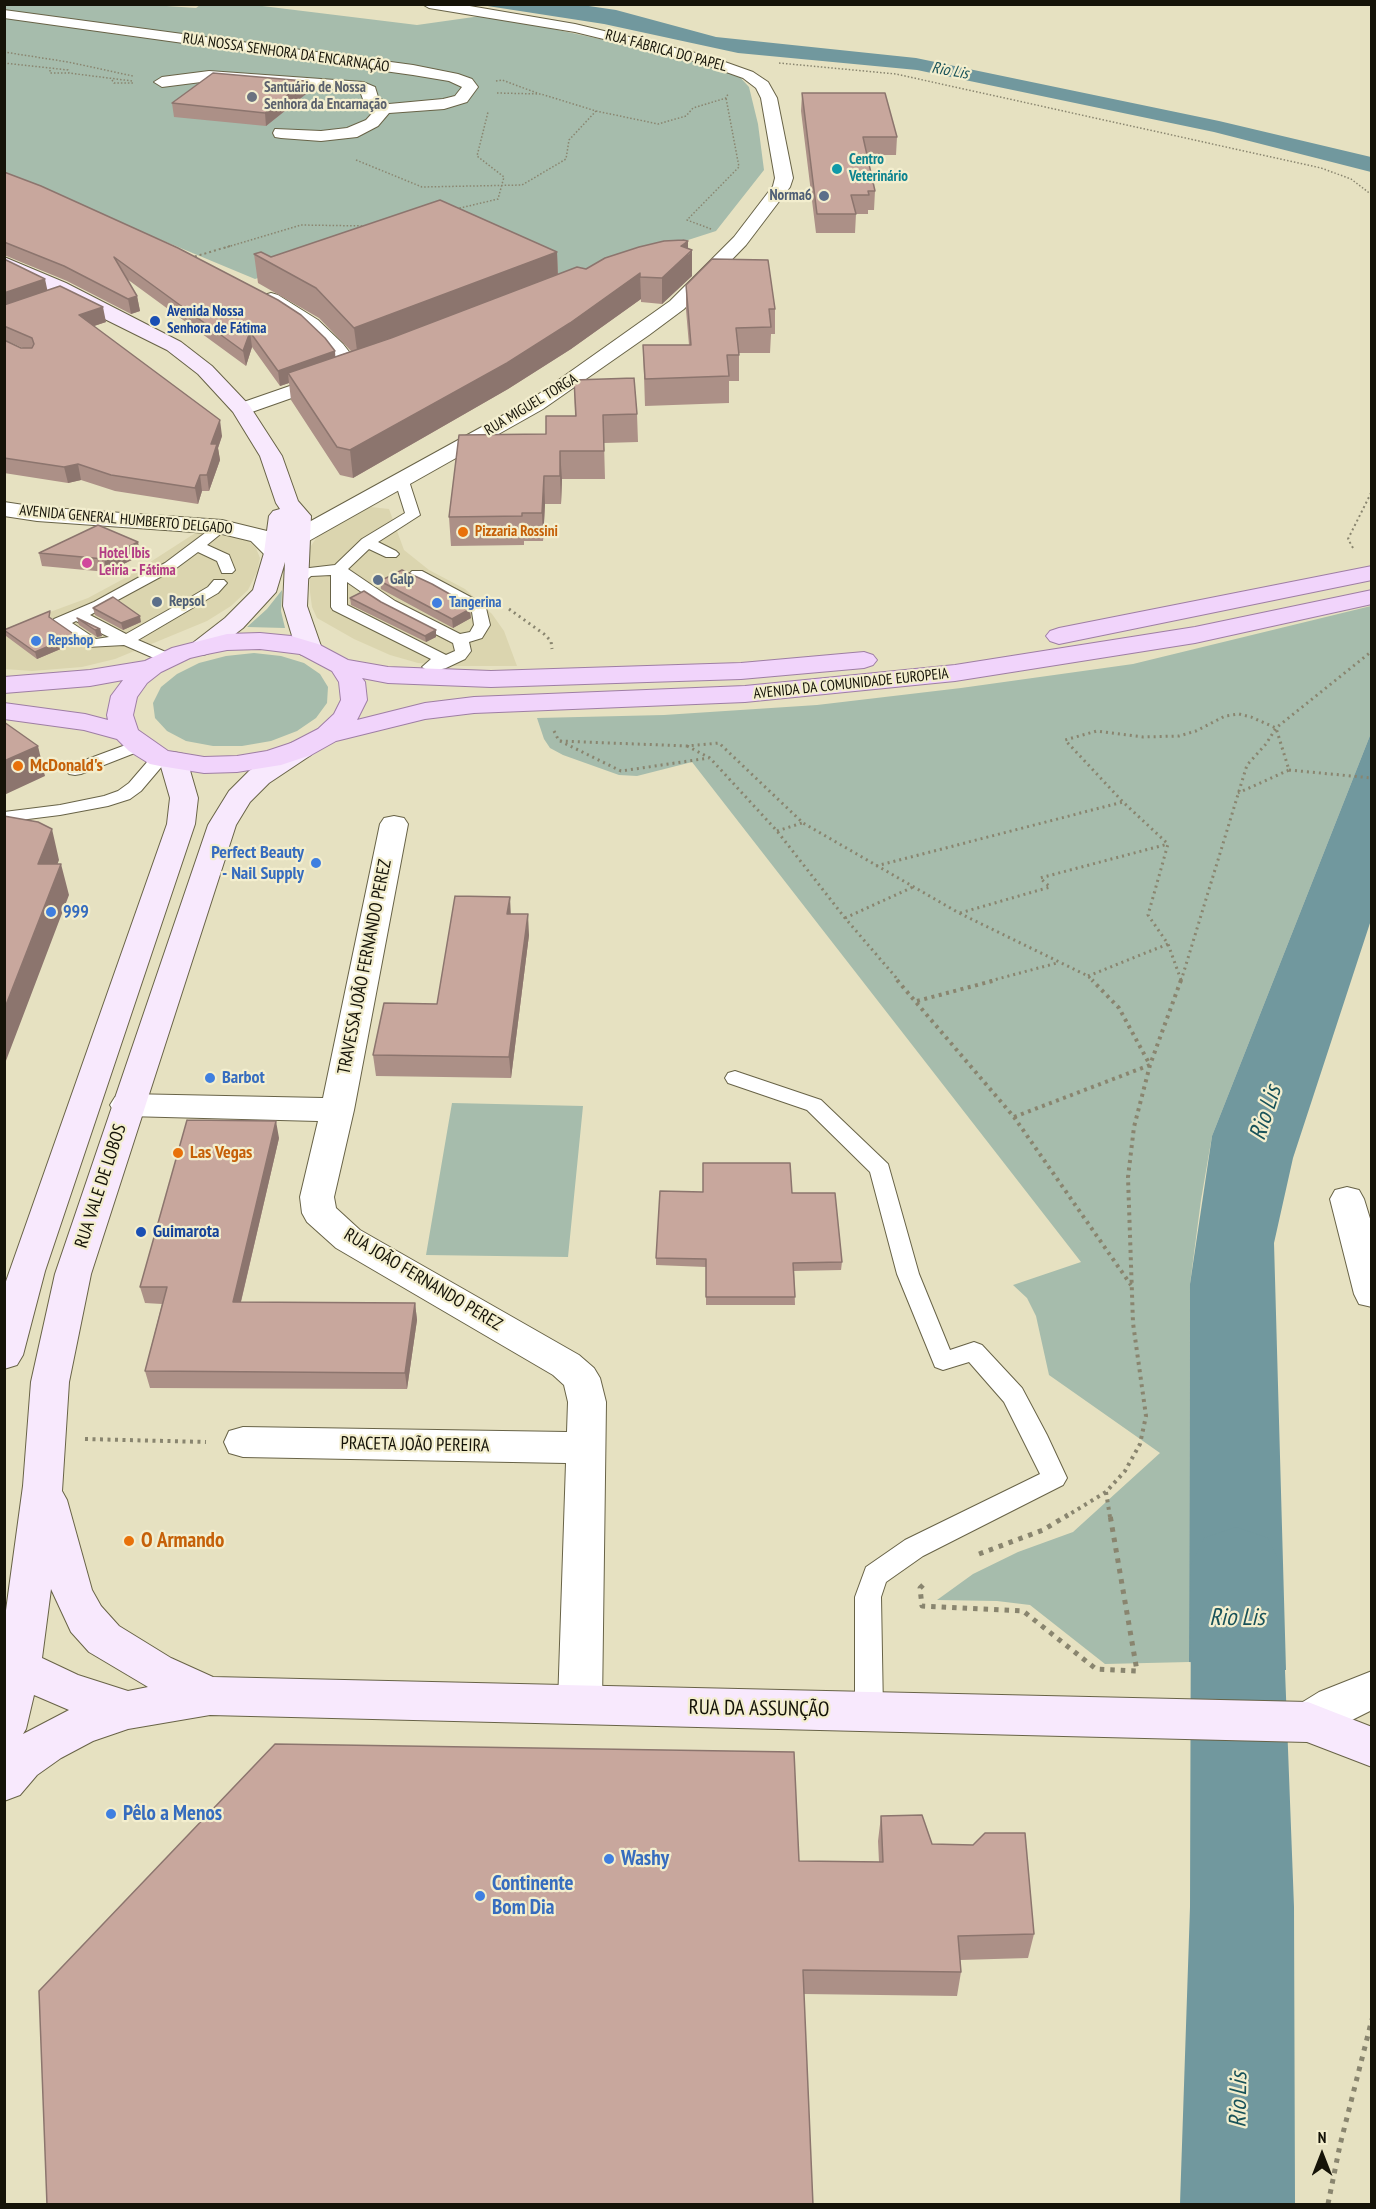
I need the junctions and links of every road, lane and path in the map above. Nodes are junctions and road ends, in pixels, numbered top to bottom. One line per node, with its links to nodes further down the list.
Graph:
1 (429, 4): 25 (street, RUA FÁBRICA DO PAPEL)
2 (4, 14): 13 (street, RUA NOSSA SENHORA DA ENCARNAÇÃO)
3 (4, 52): 9 (path)
4 (4, 59): 5 (path)
5 (5, 62): 7 (path)
6 (769, 62): 22 (path)
7 (50, 69): 8 (path); 8 (path)
8 (69, 73): 10 (path)
9 (141, 77)
10 (112, 80): 10 (path)
11 (162, 82): 17 (street, RUA NOSSA SENHORA DA ENCARNAÇÃO)
12 (729, 90): 16 (path)
13 (469, 91): 14 (path); 15 (path); 17 (street)
14 (490, 93): 15 (path); 21 (path)
15 (541, 94): 18 (path)
16 (726, 98): 18 (path); 25 (path)
17 (384, 109): 20 (street)
18 (596, 111): 21 (path)
19 (281, 133): 20 (street)
20 (332, 135): 21 (path)
21 (501, 186): 23 (path)
22 (1371, 195)
23 (453, 210)
24 (375, 226): 26 (path)
25 (740, 241): 34 (street, RUA MIGUEL TORGA)
26 (190, 258)
27 (4, 262): 29 (main road)
28 (251, 288): 32 (street)
29 (69, 292): 30 (lane); 33 (main road)
30 (48, 300)
31 (375, 362): 32 (street)
32 (352, 370): 33 (street)
33 (242, 409): 36 (main road)
34 (401, 478): 39 (street, RUA MIGUEL TORGA); 40 (lane)
35 (1371, 491): 42 (path)
36 (287, 503): 39 (main road); 43 (main road)
37 (4, 509): 38 (street, AVENIDA GENERAL HUMBERTO DELGADO)
38 (222, 527): 41 (lane); 43 (street, AVENIDA GENERAL HUMBERTO DELGADO)
39 (299, 537): 48 (main road)
40 (367, 542): 44 (lane); 45 (lane)
41 (198, 547): 52 (lane); 58 (lane)
42 (1354, 550)
43 (276, 553): 60 (main road)
44 (391, 554)
45 (339, 570): 48 (lane); 50 (lane); 55 (lane)
46 (1371, 573): 67 (main road, AVENIDA DA COMUNIDADE EUROPEIA)
47 (417, 574): 57 (lane)
48 (296, 582): 61 (main road)
49 (1371, 597): 72 (main road, AVENIDA DA COMUNIDADE EUROPEIA)
50 (389, 604): 53 (lane); 55 (lane)
51 (502, 604): 63 (path)
52 (97, 607): 58 (lane); 58 (lane)
53 (407, 613): 54 (lane); 56 (lane)
54 (428, 624): 57 (lane); 59 (lane)
55 (377, 627): 56 (lane)
56 (397, 636): 59 (lane)
57 (455, 638): 65 (lane)
58 (126, 640): 64 (lane)
59 (418, 646): 65 (lane)
60 (204, 647): 61 (main road, AVENIDA DA COMUNIDADE EUROPEIA); 64 (main road, AVENIDA DA COMUNIDADE EUROPEIA)
61 (309, 649): 66 (main road, AVENIDA DA COMUNIDADE EUROPEIA)
62 (1371, 651): 71 (path)
63 (553, 659)
64 (160, 663): 68 (main road); 75 (main road)
65 (440, 665): 67 (lane)
66 (341, 666): 67 (main road, AVENIDA DA COMUNIDADE EUROPEIA); 72 (main road)
67 (388, 675)
68 (4, 685)
69 (4, 711): 75 (main road)
70 (552, 728): 73 (path)
71 (1276, 728): 79 (path); 81 (path); 82 (path)
72 (327, 735): 76 (main road)
73 (559, 741): 74 (path); 77 (path)
74 (687, 746): 77 (path); 84 (path)
75 (150, 749): 76 (main road); 78 (lane); 83 (lane); 105 (main road)
76 (301, 750): 99 (main road, RUA VALE DE LOBOS)
77 (710, 758): 86 (path)
78 (75, 770)
79 (1289, 770): 80 (path); 81 (path)
80 (1371, 778)
81 (1238, 793): 95 (path)
82 (1123, 802): 87 (path); 88 (path)
83 (4, 817)
84 (803, 823): 86 (path); 88 (path)
85 (394, 824): 100 (street, TRAVESSA JOÃO FERNANDO PEREZ)
86 (777, 831): 91 (path)
87 (1168, 844): 90 (path); 92 (path)
88 (875, 867): 89 (path)
89 (912, 887): 90 (path); 91 (path)
90 (959, 913): 93 (path)
91 (845, 918): 96 (path)
92 (1168, 944): 94 (path); 95 (path)
93 (1058, 963): 94 (path); 96 (path)
94 (1088, 976): 97 (path)
95 (1181, 981): 97 (path)
96 (917, 1001): 101 (path)
97 (1150, 1065): 101 (path); 103 (path)
98 (735, 1078): 118 (lane)
99 (127, 1105): 100 (street); 109 (main road, RUA VALE DE LOBOS)
100 (337, 1110): 108 (street, RUA JOÃO FERNANDO PEREZ)
101 (1014, 1117): 103 (path)
102 (1347, 1199): 104 (street)
103 (1131, 1286): 110 (path)
104 (1371, 1294)
105 (4, 1355)
106 (78, 1439): 107 (path)
107 (243, 1442): 108 (street, PRACETA JOÃO PEREIRA)
108 (586, 1448): 116 (street, RUA JOÃO FERNANDO PEREZ)
109 (43, 1486): 113 (main road, RUA VALE DE LOBOS); 115 (main road, RUA DA ASSUNÇÃO)
110 (1106, 1492): 111 (path); 112 (path)
111 (969, 1558)
112 (929, 1581)
113 (12, 1663): 117 (main road, RUA DA ASSUNÇÃO); 120 (main road, RUA VALE DE LOBOS)
114 (1371, 1690): 119 (street)
115 (210, 1696): 116 (main road, RUA DA ASSUNÇÃO); 117 (main road, RUA DA ASSUNÇÃO)
116 (580, 1704): 118 (main road, RUA DA ASSUNÇÃO)
117 (128, 1710): 122 (main road, RUA DA ASSUNÇÃO)
118 (868, 1711): 119 (main road, RUA DA ASSUNÇÃO)
119 (1308, 1722): 121 (main road)
120 (4, 1729)
121 (1371, 1747)
122 (4, 1781)
123 (1371, 2019): 124 (path)
124 (1328, 2205)

